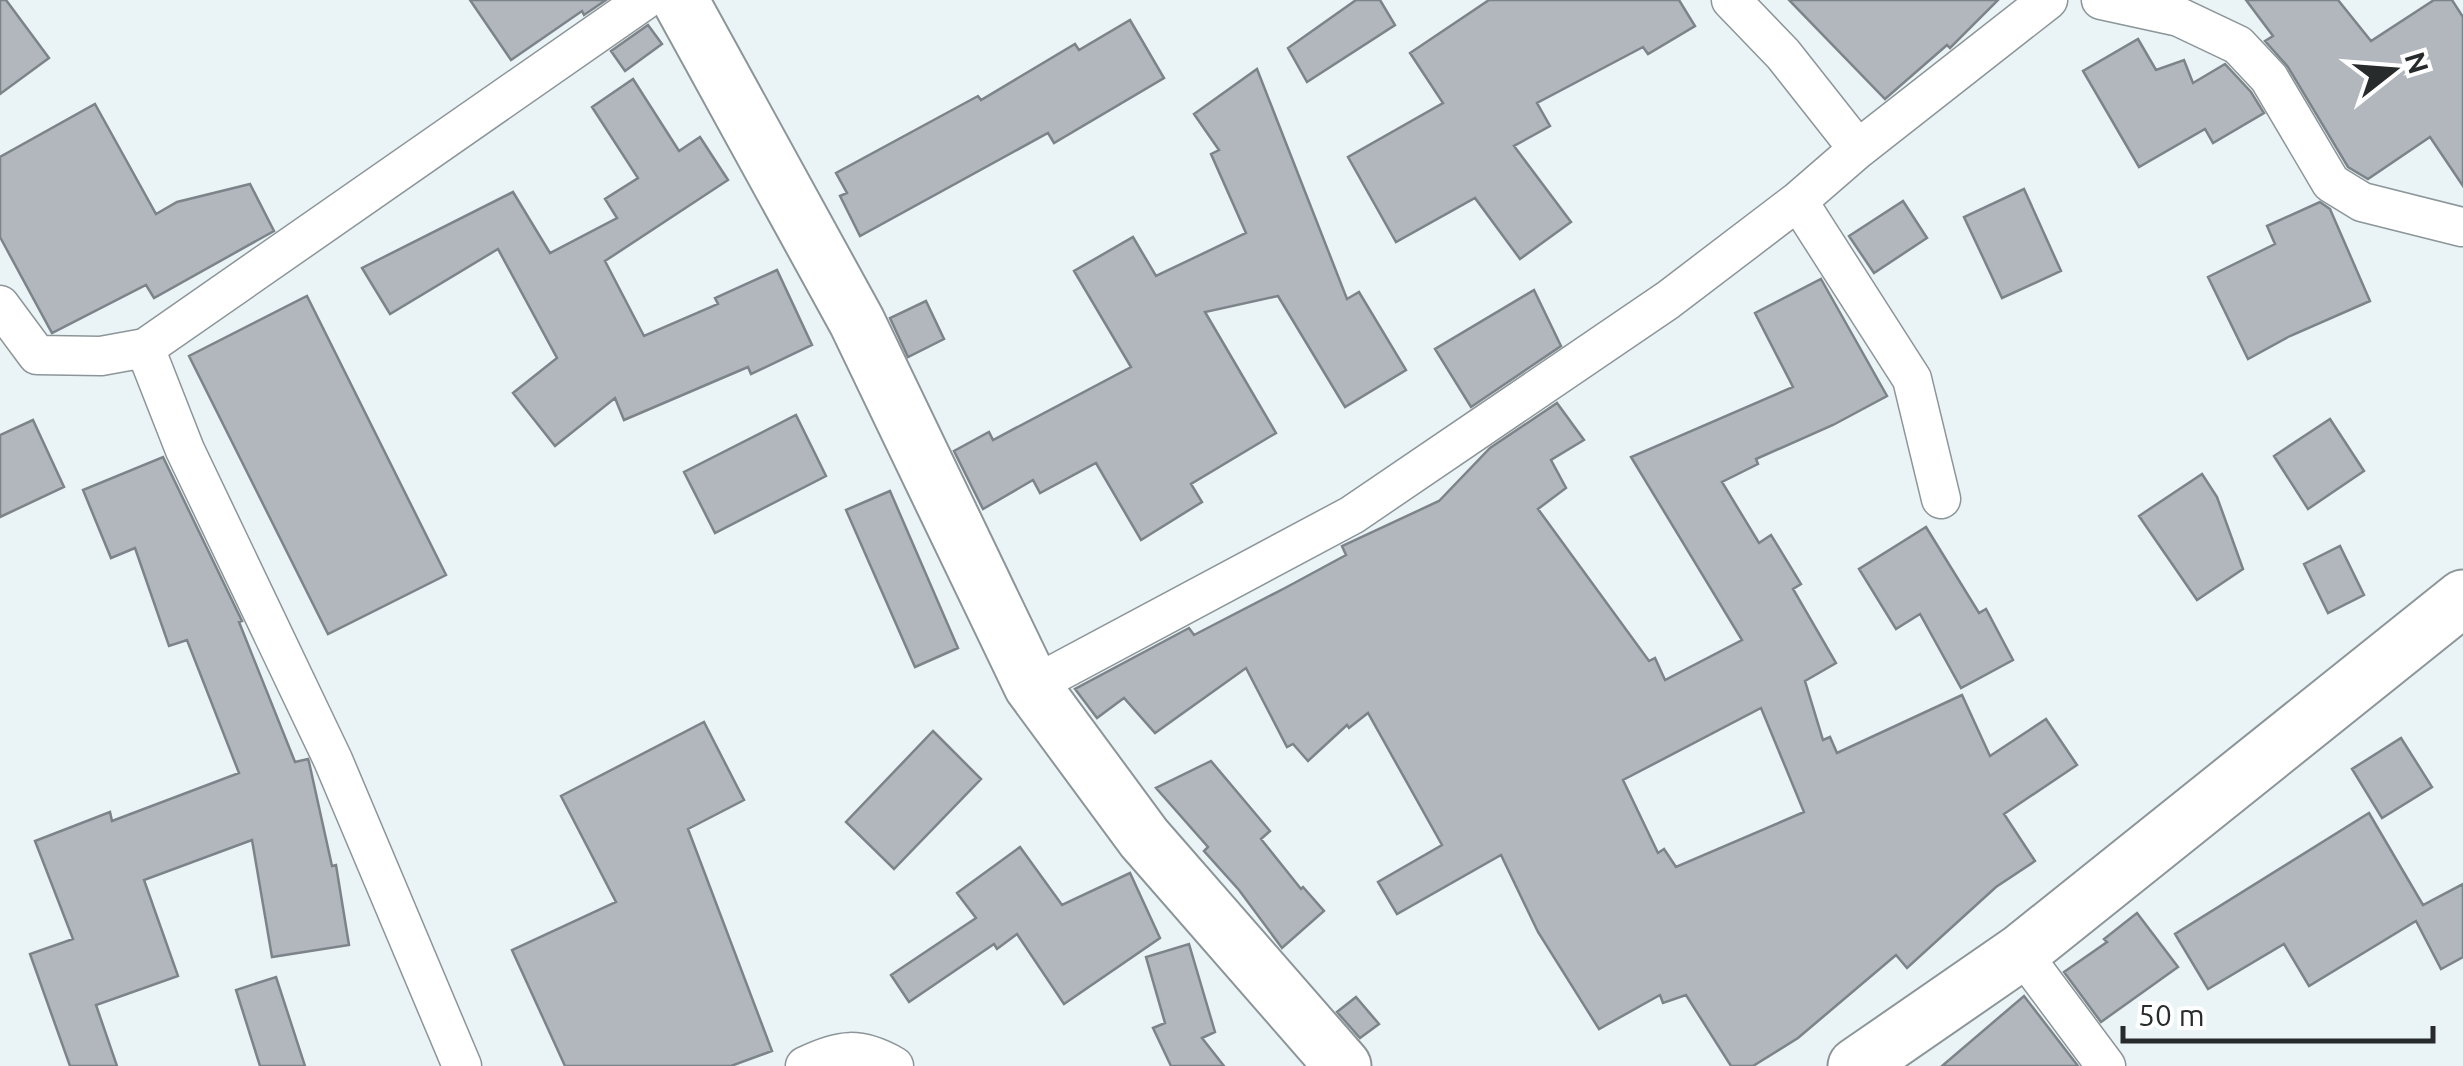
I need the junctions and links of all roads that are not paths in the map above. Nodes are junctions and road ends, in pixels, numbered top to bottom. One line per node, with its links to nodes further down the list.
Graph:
1 (645, 0): 10 (street)
2 (680, 0): 13 (street)
3 (1731, 0): 6 (street)
4 (2048, 0): 6 (street)
5 (2101, 0): 8 (street)
6 (1858, 149): 7 (street)
7 (1798, 201): 11 (street); 13 (street)
8 (2462, 227)
9 (0, 305): 10 (street)
10 (145, 348): 15 (street)
11 (1941, 499)
12 (2463, 598): 14 (street)
13 (1032, 686): 18 (street)
14 (2021, 952): 19 (street); 20 (street)
15 (462, 1066)
16 (805, 1066): 17 (street)
17 (894, 1066)
18 (1343, 1066)
19 (1856, 1066)
20 (2106, 1066)

